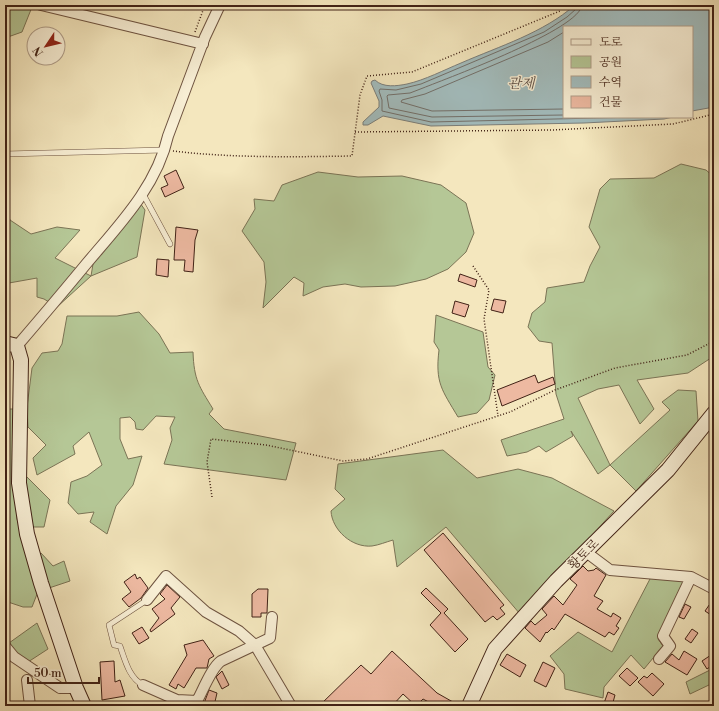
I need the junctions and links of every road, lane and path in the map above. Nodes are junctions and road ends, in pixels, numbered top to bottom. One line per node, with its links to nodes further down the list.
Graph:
1 (41, 5): 5 (street)
2 (205, 5): 5 (path)
3 (220, 5): 6 (street)
4 (564, 5): 8 (path)
5 (191, 41): 6 (street)
6 (203, 44): 9 (street)
7 (714, 114): 8 (path)
8 (355, 132): 9 (path)
9 (165, 150): 10 (lane); 11 (street)
10 (5, 154)
11 (143, 194): 12 (lane); 15 (street)
12 (170, 244)
13 (473, 266): 17 (path)
14 (714, 341): 17 (path)
15 (11, 344): 29 (main road)
16 (714, 413): 19 (main road, 황토로)
17 (498, 416): 18 (path)
18 (212, 496)
19 (586, 552): 20 (street); 34 (main road, 황토로)
20 (691, 577): 21 (street); 26 (street)
21 (714, 589)
22 (147, 600): 24 (street); 28 (lane)
23 (272, 616): 24 (street)
24 (255, 645): 30 (street); 33 (street)
25 (5, 646): 29 (street)
26 (659, 658)
27 (27, 680): 31 (street)
28 (143, 685): 30 (street)
29 (76, 688): 32 (main road)
30 (175, 703)
31 (30, 706)
32 (84, 706)
33 (291, 706)
34 (469, 706)

